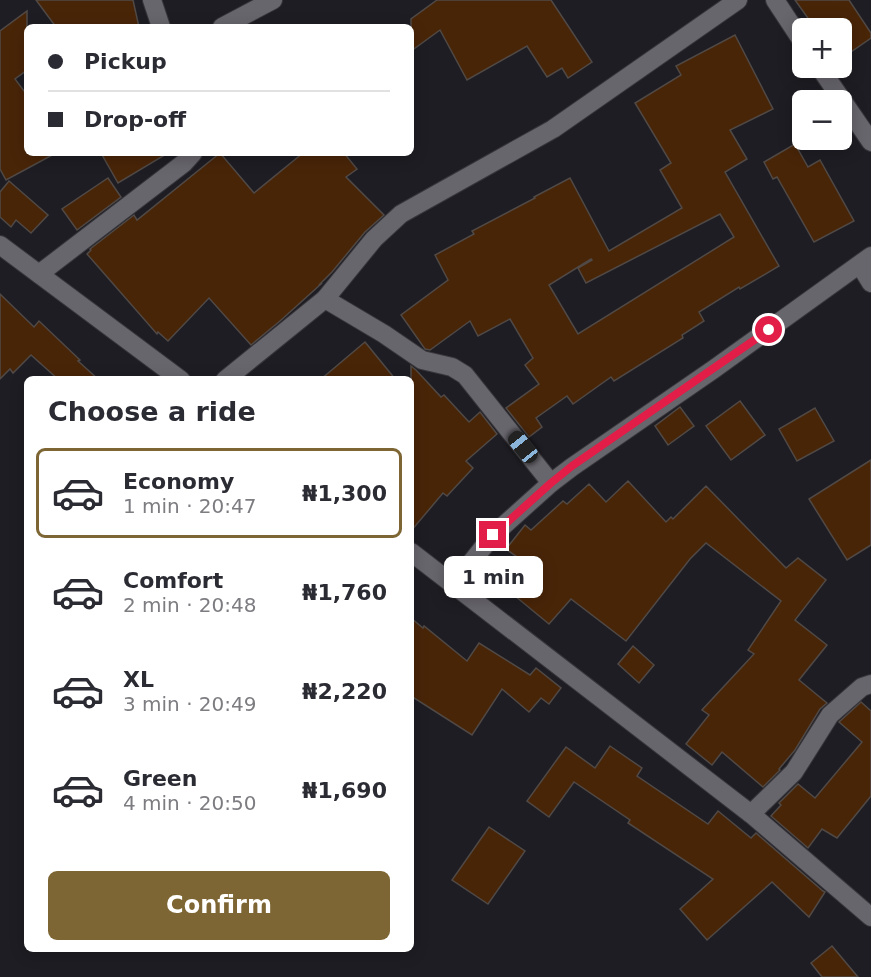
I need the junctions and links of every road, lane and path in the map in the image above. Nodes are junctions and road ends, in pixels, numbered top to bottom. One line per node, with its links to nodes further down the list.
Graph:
1 (152, 0): 5 (street)
2 (273, 0): 6 (street)
3 (738, 0): 15 (street)
4 (774, 0): 7 (street)
5 (160, 24)
6 (228, 24)
7 (792, 26)
8 (827, 78): 9 (street)
9 (871, 142)
10 (190, 156): 13 (street)
11 (0, 245): 13 (street)
12 (866, 261): 14 (street); 18 (street)
13 (39, 274): 16 (street)
14 (871, 283)
15 (325, 299): 17 (street); 18 (street)
16 (176, 376)
17 (230, 376)
18 (551, 483): 20 (street)
19 (414, 554): 20 (street)
20 (454, 584): 22 (street)
21 (871, 684): 22 (street)
22 (751, 814): 23 (street)
23 (871, 917)

